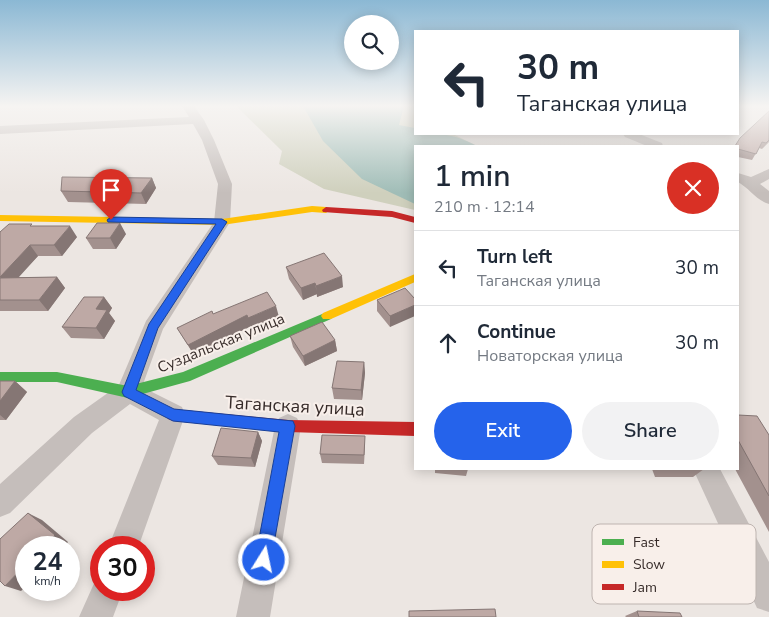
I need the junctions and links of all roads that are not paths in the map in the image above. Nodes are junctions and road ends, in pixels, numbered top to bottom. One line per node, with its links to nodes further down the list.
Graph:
1 (205, 135): 9 (street)
2 (632, 135): 3 (street)
3 (654, 145)
4 (769, 173): 5 (street)
5 (744, 180): 6 (street)
6 (769, 199)
7 (0, 218): 9 (street)
8 (414, 220): 9 (street)
9 (222, 222): 12 (street)
10 (414, 278): 12 (street, Суздальская улица)
11 (0, 378): 12 (street, Суздальская улица)
12 (128, 392): 13 (street); 17 (street)
13 (173, 415): 14 (street, Таганская улица); 19 (street)
14 (288, 426): 15 (street, Таганская улица); 24 (street)
15 (414, 429)
16 (706, 470): 18 (street)
17 (0, 503)
18 (733, 524)
19 (128, 536)
20 (756, 570): 21 (street)
21 (769, 596)
22 (103, 601): 23 (street)
23 (96, 617)
24 (253, 617)

